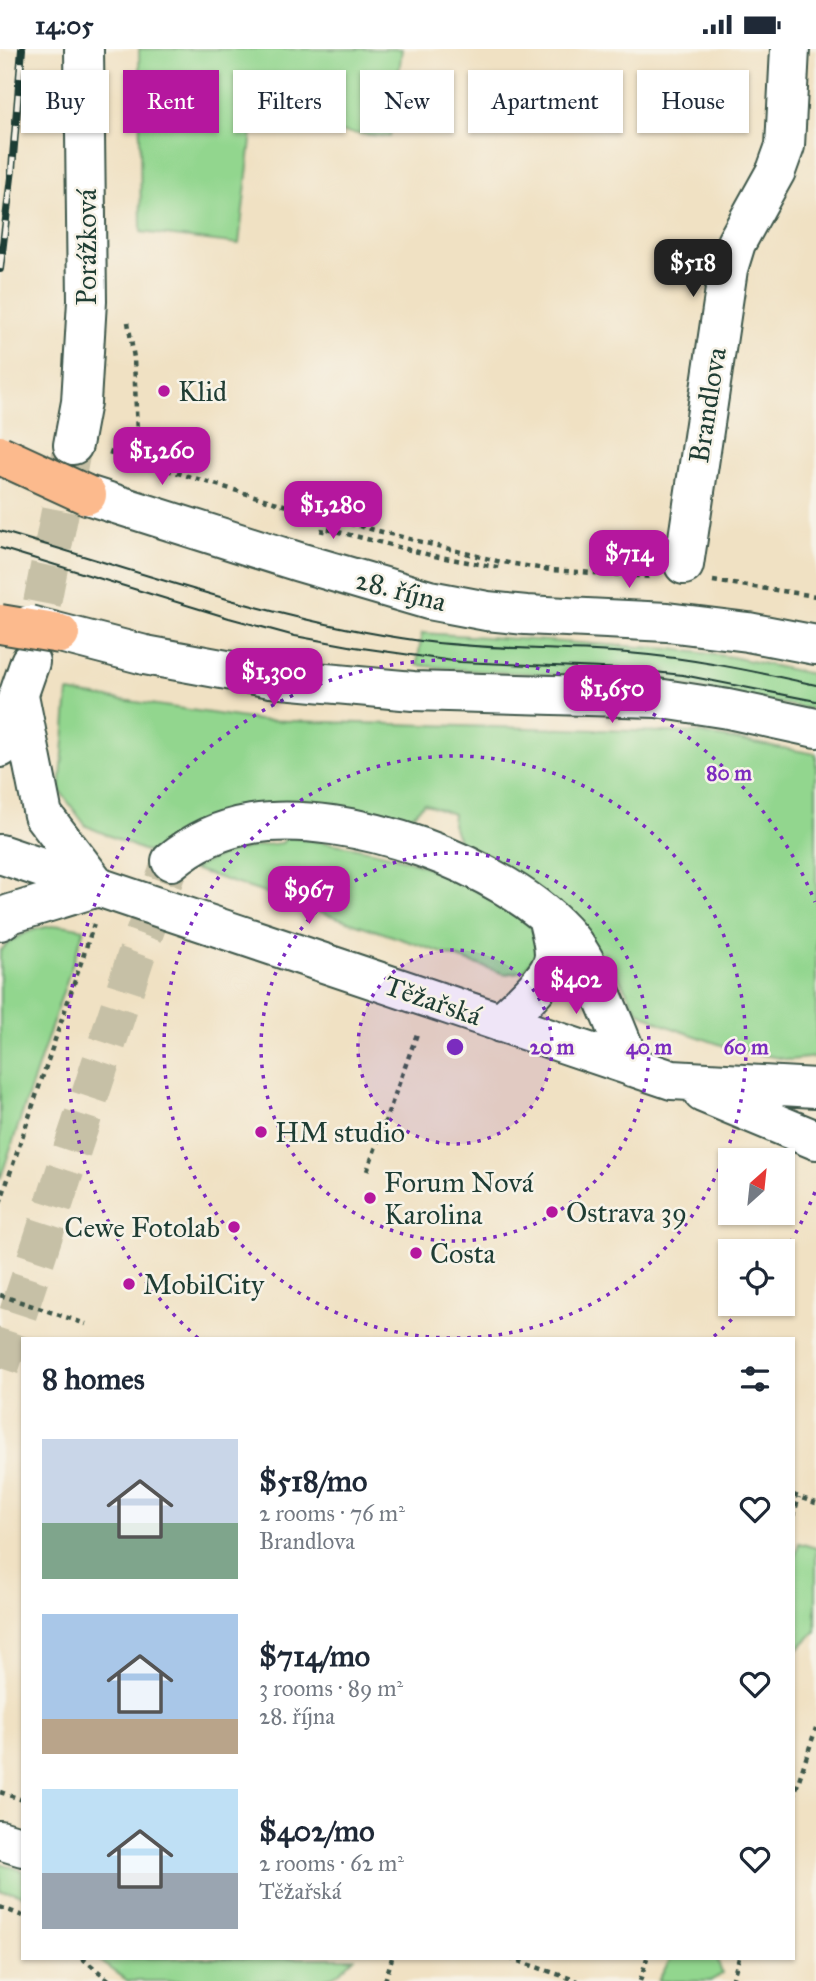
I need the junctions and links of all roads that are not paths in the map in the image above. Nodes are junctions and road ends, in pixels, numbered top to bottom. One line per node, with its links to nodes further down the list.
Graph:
1 (84, 49): 3 (street, Porážková)
2 (790, 49): 7 (street, Brandlova)
3 (91, 449)
4 (0, 455): 6 (highway, bridge)
5 (0, 467): 6 (street, 28. října, bridge)
6 (87, 495): 11 (street, 28. října)
7 (683, 574)
8 (0, 616): 10 (street, bridge)
9 (0, 624): 10 (highway, bridge)
10 (60, 634): 12 (street, bridge)
11 (816, 645)
12 (816, 728)
13 (0, 748): 16 (street)
14 (0, 854): 16 (street, Těžařská)
15 (171, 861): 17 (street)
16 (96, 905): 18 (street); 19 (street, Těžařská)
17 (547, 917): 19 (street); 20 (street)
18 (0, 921)
19 (501, 1023): 20 (street, Těžařská)
20 (632, 1067): 21 (street, Těžařská)
21 (672, 1080): 22 (street, Těžařská); 23 (street)
22 (816, 1088)
23 (816, 1140)
24 (0, 1840): 25 (street)
25 (21, 1846)

